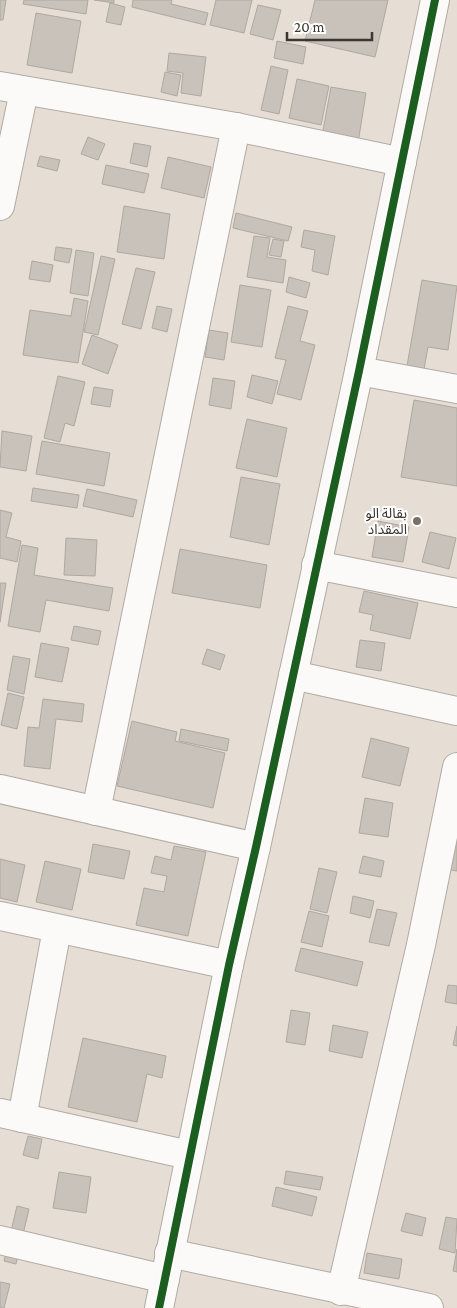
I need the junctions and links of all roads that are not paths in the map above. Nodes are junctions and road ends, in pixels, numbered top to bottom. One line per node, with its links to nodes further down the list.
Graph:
1 (435, 0): 4 (street)
2 (12, 88): 3 (street); 5 (street)
3 (236, 127): 4 (street); 14 (street)
4 (402, 162): 6 (street)
5 (0, 206)
6 (359, 370): 7 (street); 8 (street)
7 (457, 388)
8 (316, 565): 9 (street); 10 (street)
9 (457, 594)
10 (293, 675): 11 (street); 15 (street)
11 (457, 711)
12 (457, 767): 23 (street)
13 (0, 789): 14 (street)
14 (96, 811): 15 (street)
15 (256, 847): 18 (street)
16 (0, 916): 17 (street)
17 (57, 929): 18 (street); 19 (street)
18 (229, 965): 20 (street)
19 (11, 1115): 20 (street)
20 (190, 1155): 22 (street)
21 (0, 1240): 22 (street)
22 (167, 1266): 23 (street); 24 (street)
23 (341, 1291): 25 (street)
24 (159, 1308)
25 (429, 1308)

